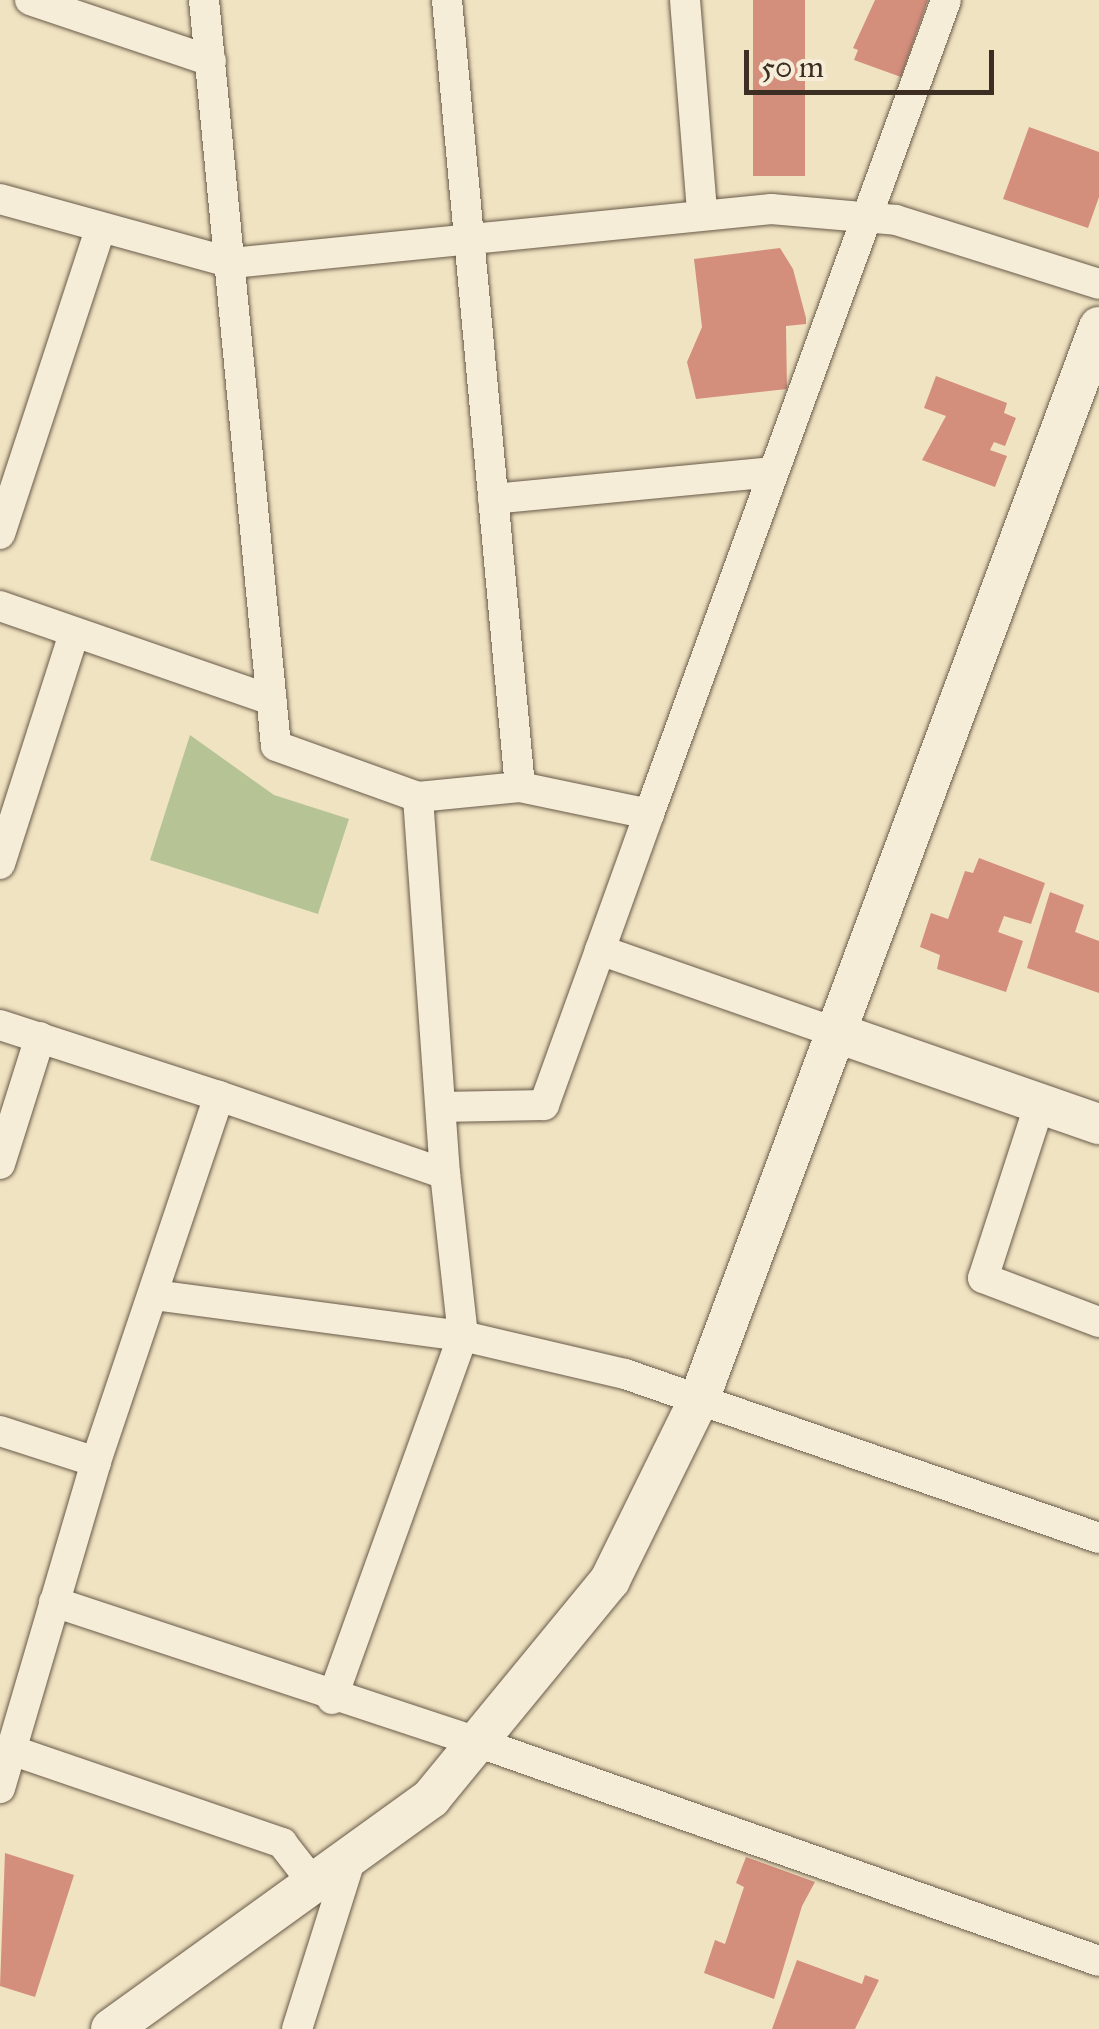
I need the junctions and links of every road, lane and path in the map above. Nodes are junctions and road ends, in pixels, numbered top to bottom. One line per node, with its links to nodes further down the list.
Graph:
1 (30, 0): 6 (street)
2 (204, 0): 6 (street)
3 (447, 0): 11 (street)
4 (685, 0): 8 (street)
5 (946, 0): 9 (street)
6 (211, 61): 12 (street)
7 (0, 199): 10 (street)
8 (702, 213): 9 (street); 11 (street)
9 (863, 217): 13 (street); 15 (street)
10 (100, 230): 12 (street); 17 (street)
11 (469, 242): 12 (street); 16 (street)
12 (232, 262): 20 (street)
13 (1099, 284)
14 (1099, 327): 27 (street)
15 (772, 472): 16 (street); 23 (street)
16 (493, 499): 21 (street)
17 (0, 534)
18 (0, 606): 19 (street)
19 (74, 633): 20 (street); 24 (street)
20 (270, 700): 22 (street)
21 (520, 787): 22 (street); 23 (street)
22 (418, 797): 31 (street)
23 (649, 814): 25 (street)
24 (0, 864)
25 (600, 950): 27 (street); 31 (street)
26 (0, 1024): 28 (street)
27 (837, 1033): 30 (street); 38 (street)
28 (40, 1038): 29 (street); 33 (street)
29 (219, 1096): 34 (street); 35 (street)
30 (1040, 1104): 32 (street); 36 (street)
31 (441, 1107): 34 (street)
32 (1099, 1124)
33 (0, 1164)
34 (445, 1174): 37 (street)
35 (155, 1294): 37 (street); 40 (street)
36 (1099, 1322)
37 (463, 1336): 38 (street); 43 (street)
38 (700, 1398): 41 (street); 44 (street)
39 (0, 1431): 40 (street)
40 (96, 1462): 42 (street)
41 (1099, 1538)
42 (54, 1602): 43 (street); 45 (street)
43 (332, 1699): 44 (street)
44 (477, 1742): 47 (street); 49 (street)
45 (11, 1750): 46 (street); 48 (street)
46 (0, 1788)
47 (351, 1858): 48 (street); 51 (street)
48 (314, 1884): 50 (street)
49 (1099, 1962)
50 (111, 2029)
51 (297, 2029)

